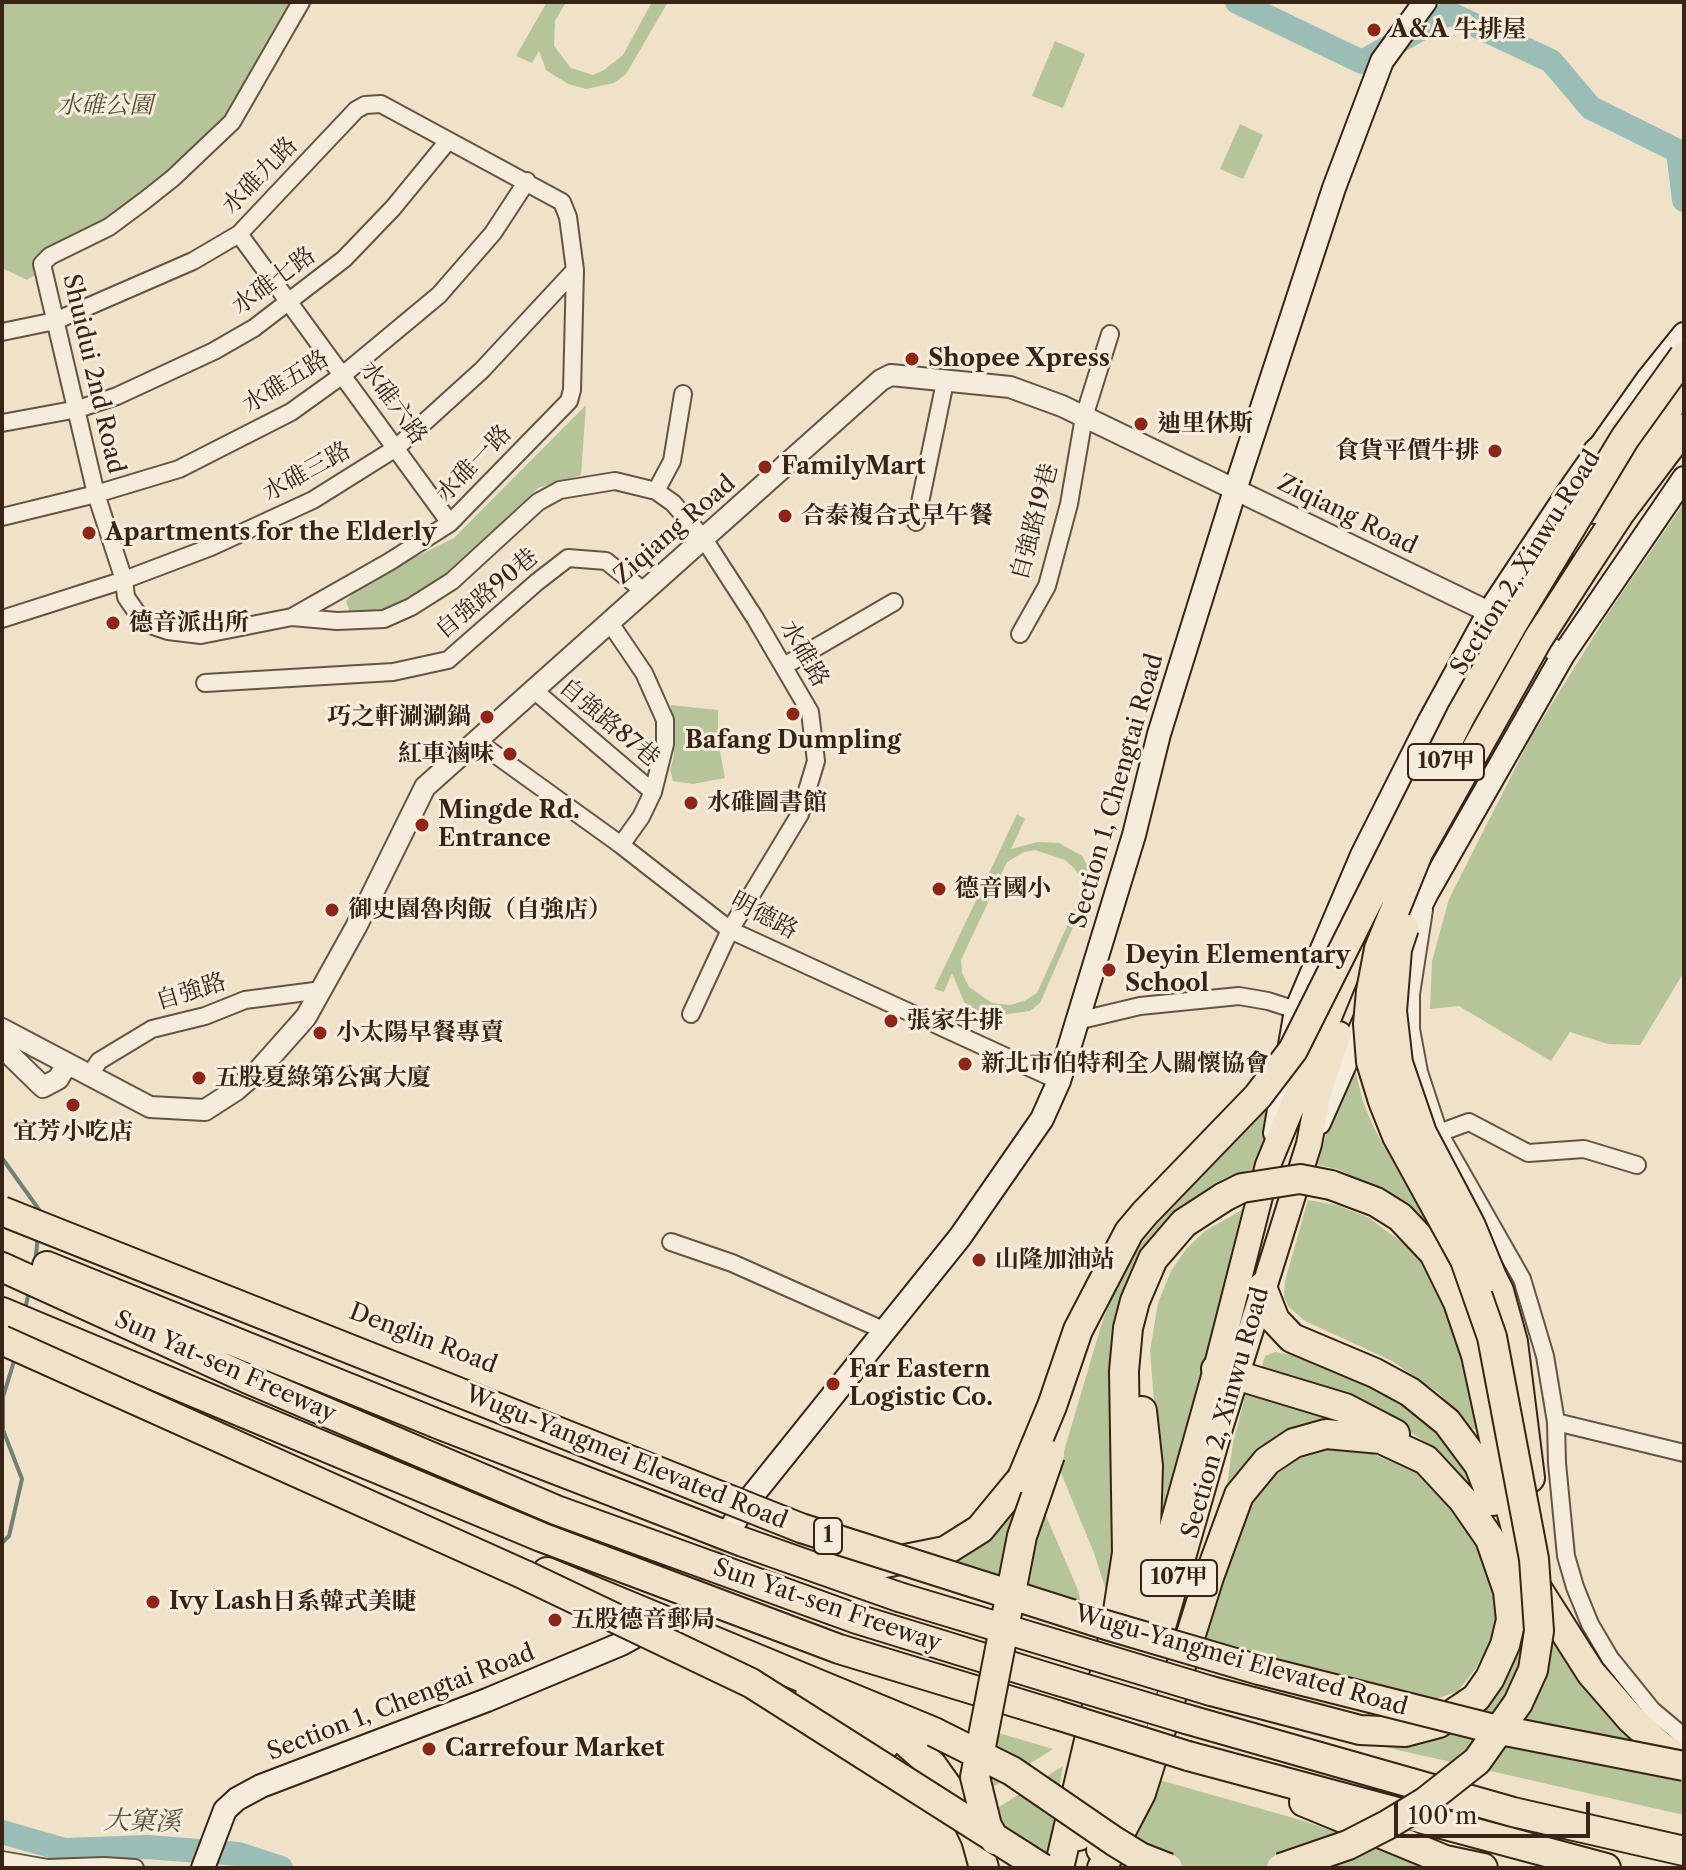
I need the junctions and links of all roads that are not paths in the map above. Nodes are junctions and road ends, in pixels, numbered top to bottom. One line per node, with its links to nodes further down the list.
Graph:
1 (301, 2): 8 (street, Shuidui 2nd Road)
2 (1416, 5): 27 (main road, Section 1, Chengtai Road)
3 (448, 141): 4 (street); 5 (street, 水碓九路); 7 (street, 水碓七路)
4 (527, 181): 6 (street, 水碓一路); 13 (street, 水碓五路)
5 (239, 234): 7 (street, 水碓六路); 8 (street, 水碓九路)
6 (575, 270): 24 (street, 水碓三路); 32 (street, 水碓一路)
7 (287, 303): 13 (street, 水碓六路); 18 (street, 水碓七路)
8 (55, 321): 9 (street, 水碓九路); 18 (street, Shuidui 2nd Road)
9 (2, 332)
10 (1110, 334): 20 (street, 自強路19巷)
11 (1684, 334): 25 (main road, Section 2, Xinwu Road / 107甲)
12 (1684, 356): 34 (highway, bridge)
13 (344, 374): 24 (street, 水碓六路); 29 (street, 水碓五路)
14 (1684, 379): 25 (main road); 34 (highway, bridge)
15 (945, 382): 20 (street, Ziqiang Road); 31 (street); 33 (street, Ziqiang Road)
16 (1684, 391): 43 (main road, Section 2, Xinwu Road / 107甲)
17 (683, 394): 28 (street)
18 (78, 409): 21 (street, 水碓七路); 29 (street, Shuidui 2nd Road)
19 (1684, 416): 43 (main road, Section 2, Xinwu Road / 107甲)
20 (1084, 417): 27 (street, Ziqiang Road); 44 (street, 自強路19巷)
21 (2, 423)
22 (1684, 428): 35 (highway)
23 (1684, 444): 35 (highway)
24 (396, 448): 32 (street, 水碓六路); 36 (street, 水碓三路)
25 (1596, 451): 39 (main road, Section 2, Xinwu Road / 107甲)
26 (1684, 478): 45 (main road, Section 2, Xinwu Road / 107甲)
27 (1235, 490): 39 (street, Ziqiang Road); 58 (main road, Section 1, Chengtai Road)
28 (656, 491): 33 (street, 水碓一路); 40 (street, 水碓一路)
29 (96, 494): 30 (street, 水碓五路); 36 (street, Shuidui 2nd Road)
30 (2, 517)
31 (916, 522)
32 (450, 523): 40 (street, 水碓一路)
33 (704, 539): 37 (street, Ziqiang Road); 46 (street, 水碓路)
34 (1560, 549): 56 (highway, bridge)
35 (1587, 563): 51 (highway, bridge)
36 (124, 580): 40 (street, 水碓一路); 41 (street, 水碓三路)
37 (645, 592): 42 (street, Ziqiang Road); 47 (street, 自強路90巷)
38 (894, 602): 46 (street)
39 (1489, 612): 43 (street, Ziqiang Road); 56 (main road, Section 2, Xinwu Road / 107甲)
40 (292, 617)
41 (2, 619)
42 (610, 623): 48 (street, Ziqiang Road); 50 (street)
43 (1526, 633): 45 (street, Ziqiang Road); 67 (main road, Section 2, Xinwu Road / 107甲); 68 (main road, Section 2, Xinwu Road / 107甲)
44 (1020, 634)
45 (1563, 655): 53 (main road, Section 2, Xinwu Road / 107甲)
46 (784, 666): 54 (street, 水碓路)
47 (205, 683)
48 (535, 691): 49 (street, Ziqiang Road); 50 (street, 自強路87巷)
49 (478, 742): 52 (street, 明德路); 55 (street, Ziqiang Road)
50 (653, 792): 52 (street)
51 (1448, 801): 90 (highway, bridge); 109 (highway, bridge)
52 (621, 845): 54 (street, 明德路)
53 (1427, 893): 62 (street); 65 (main road, Section 2, Xinwu Road / 107甲)
54 (730, 930): 57 (street, 水碓路); 64 (street, 明德路)
55 (322, 990): 63 (street, 自強路); 63 (street, Ziqiang Road)
56 (1308, 1004): 58 (street); 68 (main road, Section 2, Xinwu Road / 107甲); 84 (highway, bridge); 102 (highway, bridge)
57 (691, 1014)
58 (1077, 1021): 64 (main road, Section 1, Chengtai Road)
59 (2, 1029): 61 (street)
60 (2, 1047): 61 (street)
61 (67, 1064): 63 (street, Ziqiang Road)
62 (1419, 1072): 65 (street); 66 (street)
63 (89, 1076)
64 (1059, 1081): 77 (main road, Section 1, Chengtai Road)
65 (1321, 1116): 67 (main road, Section 2, Xinwu Road / 107甲)
66 (1439, 1133): 69 (street); 79 (street)
67 (1309, 1144): 75 (main road, Section 2, Xinwu Road / 107甲)
68 (1268, 1165): 78 (main road, Section 2, Xinwu Road / 107甲)
69 (1637, 1165)
70 (2, 1211): 93 (highway, Wugu-Yangmei Elevated Road / 1, bridge)
71 (76, 1235): 83 (street, Denglin Road)
72 (1171, 1237): 85 (highway, bridge); 87 (highway); 104 (highway)
73 (671, 1242): 77 (street)
74 (26, 1267): 84 (highway); 94 (highway, Sun Yat-sen Freeway, bridge)
75 (1262, 1287): 78 (main road, Section 2, Xinwu Road / 107甲); 85 (highway)
76 (14, 1328): 89 (highway); 92 (highway, Sun Yat-sen Freeway, bridge); 103 (highway, bridge)
77 (883, 1330): 83 (main road, Section 1, Chengtai Road)
78 (1227, 1373): 80 (main road, Section 2, Xinwu Road / 107甲); 82 (highway); 87 (main road, Section 2, Xinwu Road / 107甲)
79 (1556, 1422): 81 (street); 91 (street)
80 (1217, 1445): 86 (main road); 106 (main road, Section 2, Xinwu Road / 107甲)
81 (1684, 1453)
82 (1426, 1460): 84 (highway, bridge); 86 (highway)
83 (748, 1501): 84 (main road, Section 1, Chengtai Road)
84 (737, 1534)
85 (1528, 1574): 90 (highway)
86 (1209, 1577): 107 (highway)
87 (1143, 1624): 105 (main road, Section 2, Xinwu Road / 107甲)
88 (652, 1627): 99 (main road, Section 1, Chengtai Road)
89 (707, 1639): 100 (highway); 101 (highway); 108 (highway, bridge)
90 (1631, 1719): 93 (highway)
91 (1684, 1737)
92 (1188, 1756): 110 (highway); 111 (highway, Sun Yat-sen Freeway)
93 (1684, 1764)
94 (1513, 1812): 95 (highway); 96 (highway, Sun Yat-sen Freeway)
95 (1684, 1840)
96 (1684, 1851)
97 (2, 1860): 98 (street)
98 (135, 1868)
99 (203, 1868)
100 (965, 1868)
101 (984, 1868)
102 (1012, 1868)
103 (1042, 1868)
104 (1059, 1868)
105 (1069, 1868)
106 (1094, 1868)
107 (1102, 1868)
108 (1168, 1868)
109 (1281, 1868)
110 (1483, 1868)
111 (1606, 1868)

